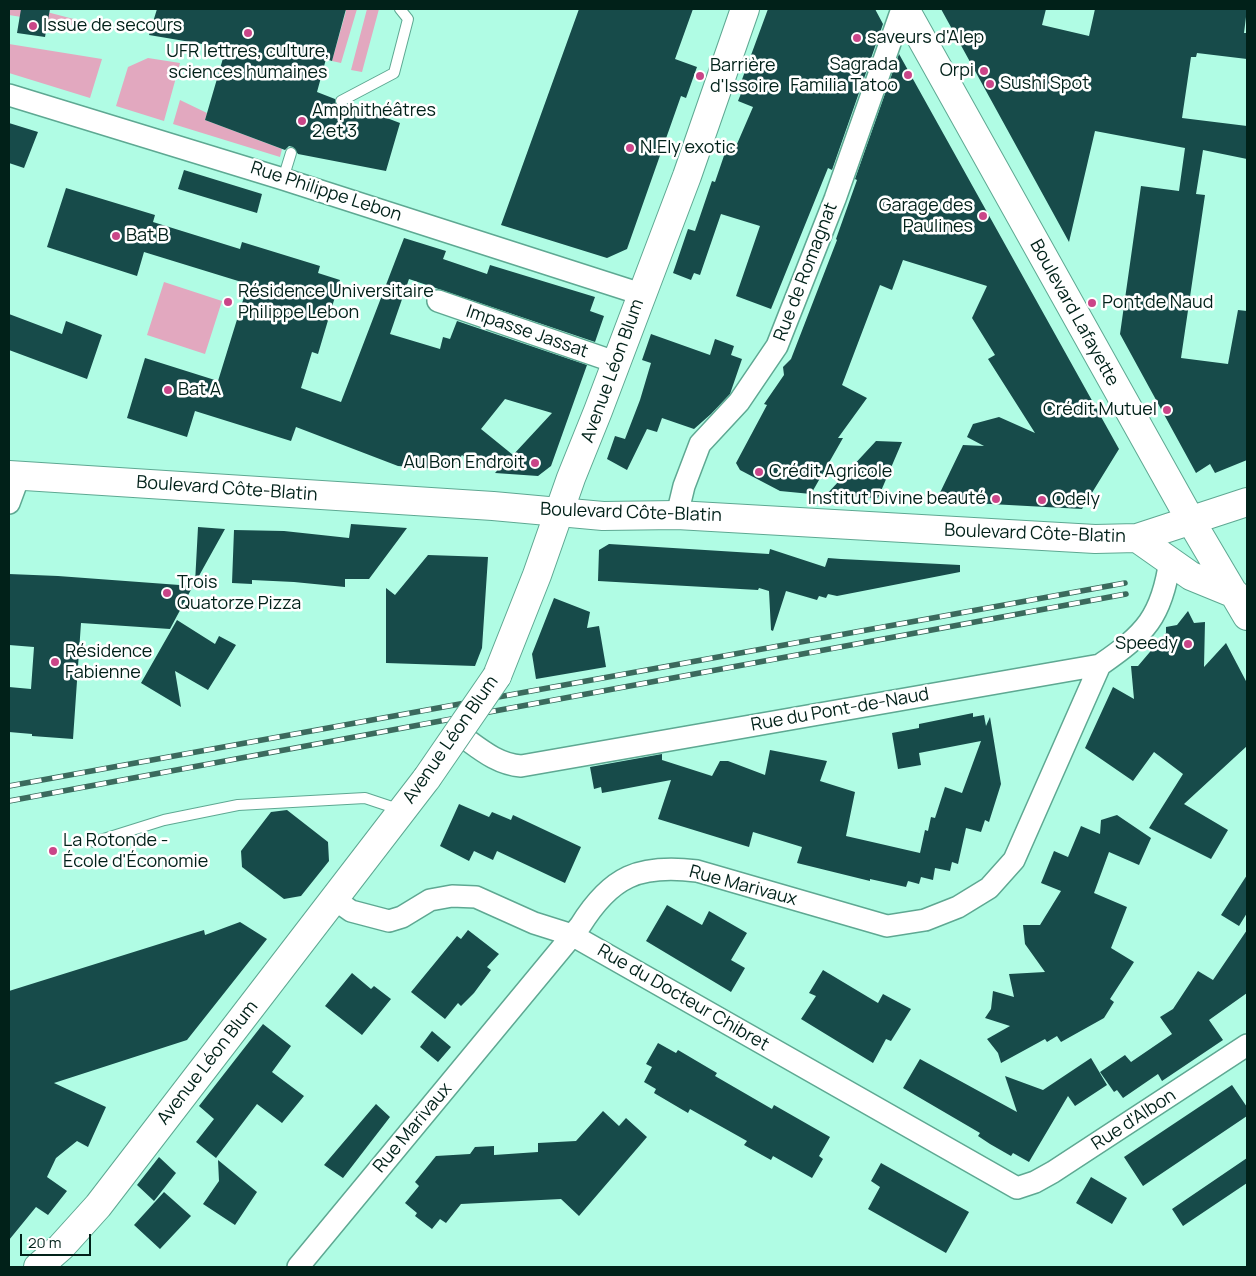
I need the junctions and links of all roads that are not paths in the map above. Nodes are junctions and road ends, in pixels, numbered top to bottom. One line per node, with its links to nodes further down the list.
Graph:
1 (400, 9): 5 (lane)
2 (745, 9): 8 (main road, Avenue Léon Blum)
3 (903, 9): 15 (street, Rue de Romagnat); 16 (main road, Boulevard Lafayette)
4 (9, 95): 7 (street, Rue Philippe Lebon)
5 (341, 101)
6 (291, 153): 7 (lane)
7 (283, 179): 8 (street, Rue Philippe Lebon)
8 (641, 294): 10 (main road, Avenue Léon Blum)
9 (438, 301): 10 (street, Impasse Jassat)
10 (615, 362): 14 (main road, Avenue Léon Blum)
11 (14, 475): 13 (street); 14 (main road, Boulevard Côte-Blatin)
12 (1247, 502): 16 (main road, Boulevard Côte-Blatin)
13 (9, 503)
14 (559, 512): 15 (main road, Boulevard Côte-Blatin); 21 (main road, Avenue Léon Blum, bridge)
15 (677, 515): 17 (main road, Boulevard Côte-Blatin)
16 (1191, 521): 17 (main road, Boulevard Côte-Blatin); 19 (main road, Boulevard Lafayette)
17 (1137, 538): 18 (main road)
18 (1170, 560): 19 (main road); 20 (street, Rue du Pont-de-Naud)
19 (1241, 605)
20 (1100, 665): 21 (street, Rue du Pont-de-Naud); 25 (street, Rue Marivaux)
21 (459, 734): 22 (main road, Avenue Léon Blum, bridge)
22 (402, 810): 23 (lane); 24 (main road, Avenue Léon Blum)
23 (94, 842)
24 (334, 900): 25 (street, Rue du Docteur Chibret); 28 (main road, Avenue Léon Blum)
25 (572, 935): 27 (street, Rue du Docteur Chibret); 29 (street, Rue Marivaux)
26 (1247, 1045): 27 (street, Rue d'Albon)
27 (1017, 1188)
28 (38, 1267)
29 (298, 1267)

